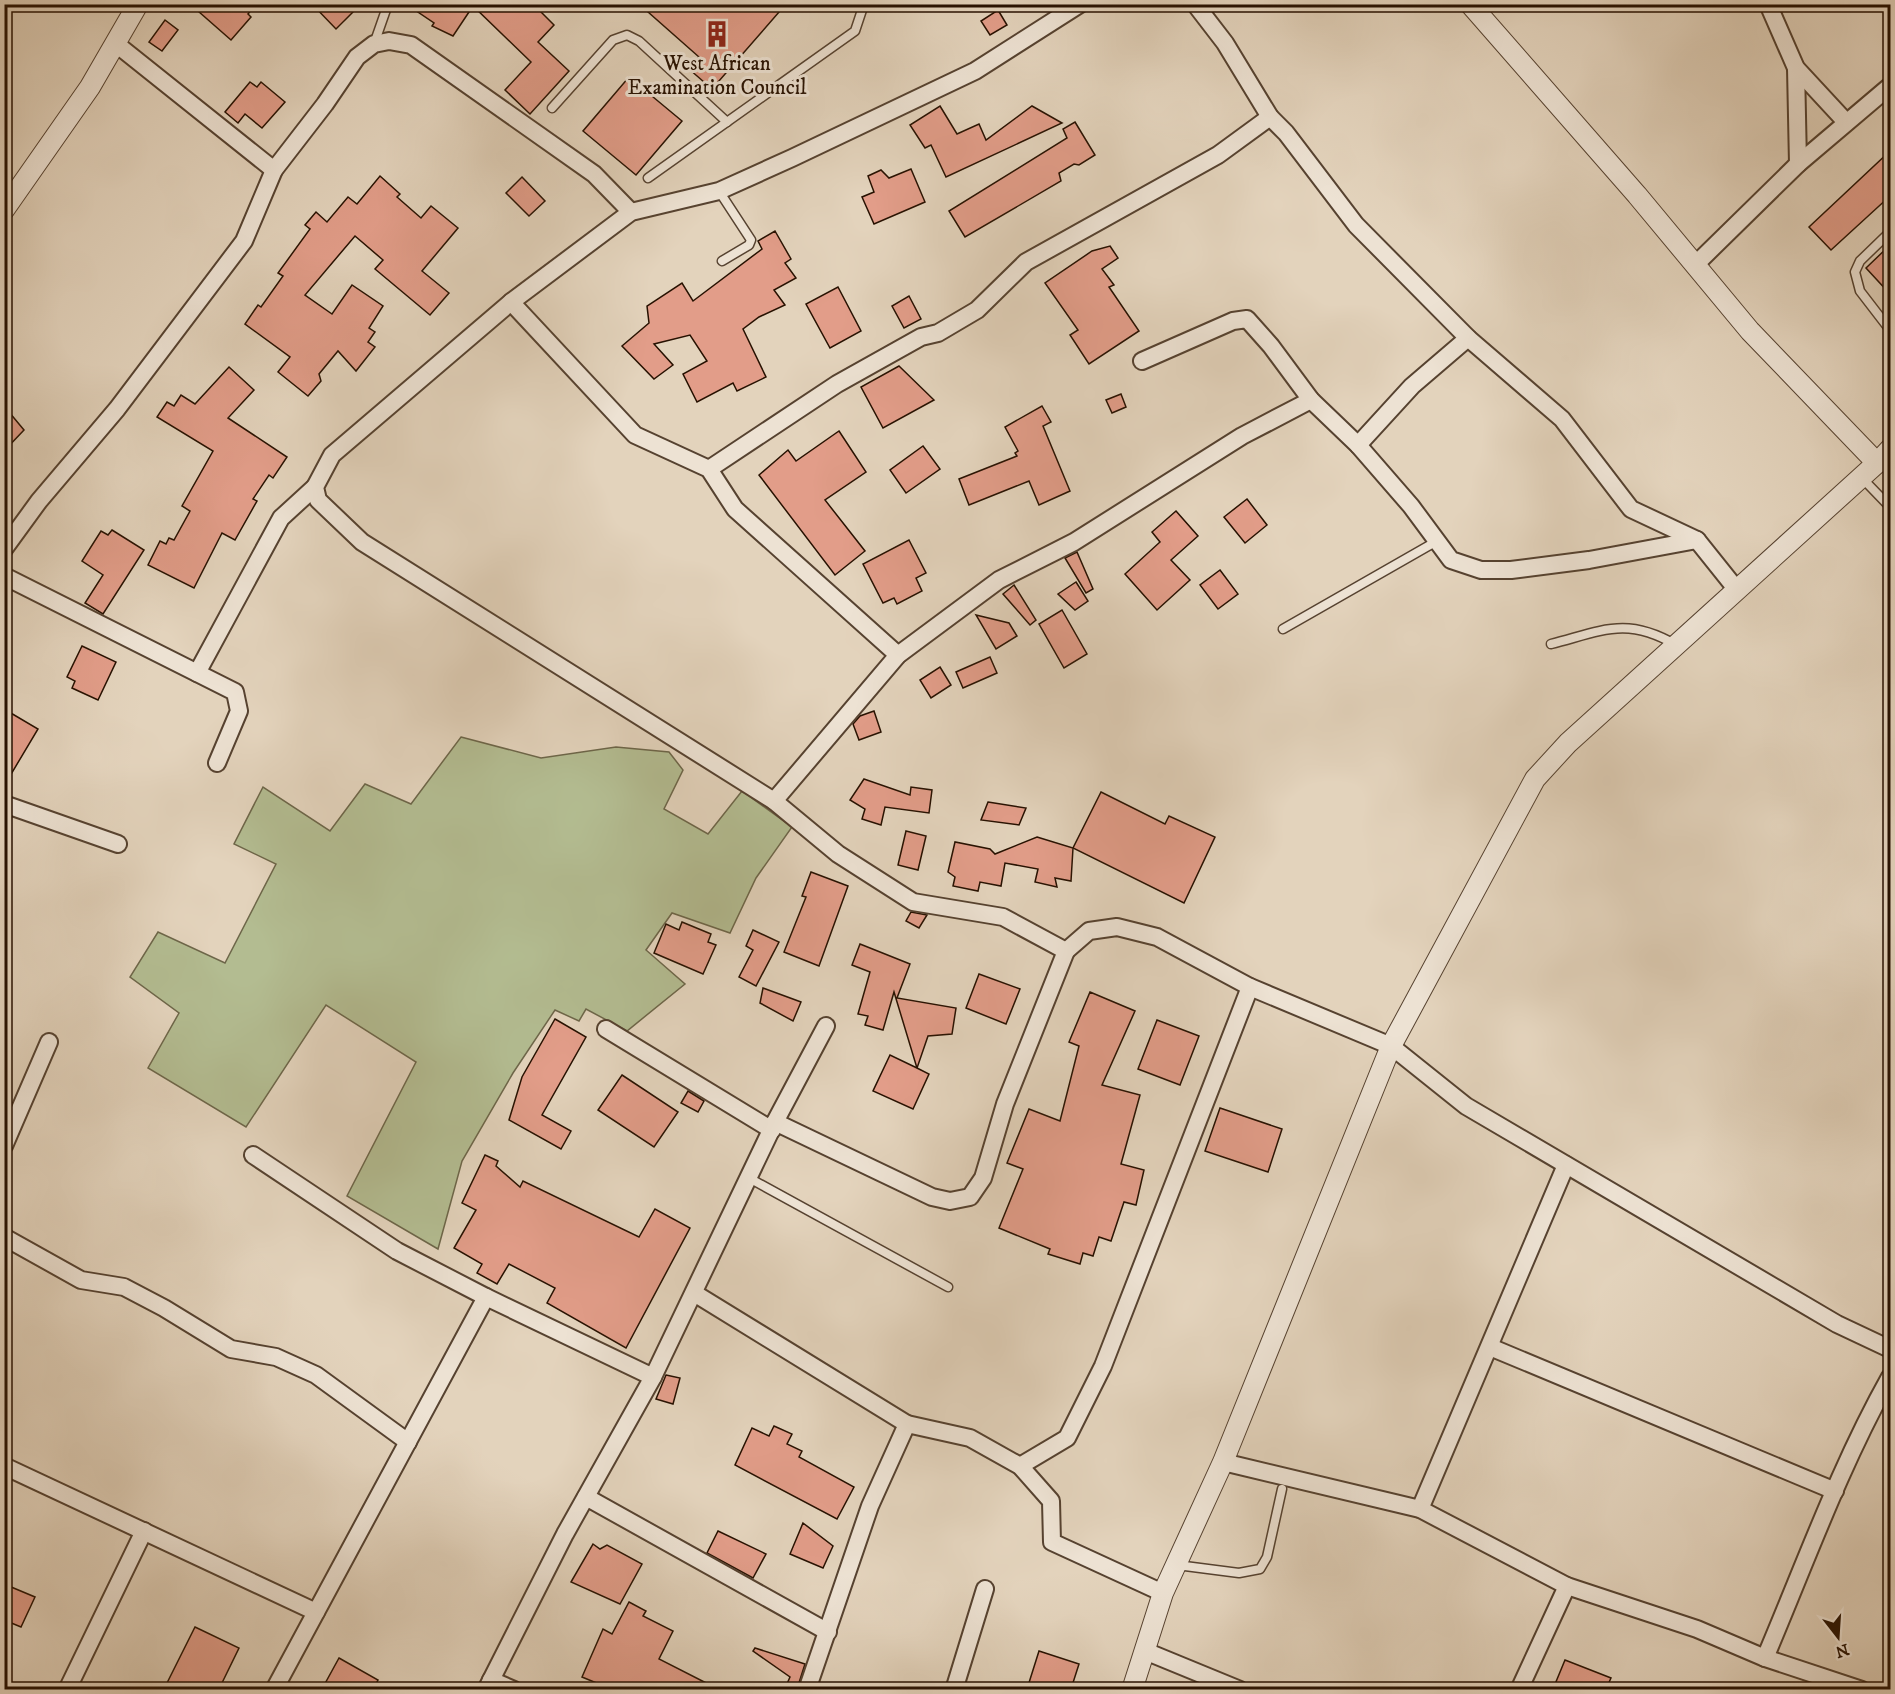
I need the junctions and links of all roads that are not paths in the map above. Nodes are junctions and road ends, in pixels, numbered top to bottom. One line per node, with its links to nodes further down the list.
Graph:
1 (138, 4): 8 (street)
2 (388, 4): 9 (lane)
3 (861, 4): 14 (lane)
4 (1080, 4): 19 (street)
5 (1195, 4): 13 (street)
6 (1470, 4): 24 (street)
7 (1768, 4): 10 (street)
8 (115, 43): 17 (street); 20 (street)
9 (374, 44): 17 (street); 21 (street)
10 (1796, 68): 15 (street); 16 (street)
11 (1890, 86): 15 (street)
12 (552, 108): 14 (lane)
13 (1270, 117): 27 (street); 32 (street)
14 (727, 122): 18 (lane)
15 (1846, 122): 16 (street)
16 (1798, 164): 24 (street)
17 (274, 170): 38 (street)
18 (648, 178)
19 (719, 191): 21 (street); 23 (lane)
20 (4, 210)
21 (631, 212): 25 (street)
22 (1890, 232): 26 (lane)
23 (722, 261)
24 (1695, 265): 31 (street)
25 (511, 302): 32 (street); 34 (street)
26 (1890, 330)
27 (1468, 338): 30 (street); 36 (street)
28 (1142, 361): 29 (street)
29 (1311, 400): 30 (street); 44 (street)
30 (1358, 445): 37 (street)
31 (1884, 456): 33 (street)
32 (709, 469): 44 (street)
33 (1862, 478): 35 (lane); 40 (street)
34 (315, 487): 45 (street); 47 (street)
35 (1890, 507)
36 (1697, 540): 37 (street); 40 (street)
37 (1437, 541): 41 (lane)
38 (4, 549)
39 (4, 576): 45 (street)
40 (1737, 590): 43 (street)
41 (1283, 629)
42 (1551, 644): 43 (lane)
43 (1676, 645): 55 (street)
44 (898, 655): 47 (street)
45 (197, 673): 46 (street)
46 (217, 763)
47 (774, 801): 50 (street)
48 (4, 804): 49 (street)
49 (118, 844)
50 (1066, 951): 51 (street); 56 (street)
51 (1251, 987): 55 (street); 73 (street)
52 (826, 1026): 56 (street)
53 (606, 1029): 56 (street)
54 (49, 1042): 57 (street)
55 (1391, 1046): 59 (street); 71 (street)
56 (774, 1126): 60 (street)
57 (4, 1146)
58 (253, 1155): 64 (street)
59 (1566, 1165): 65 (street); 66 (street)
60 (749, 1178): 62 (lane); 63 (street)
61 (4, 1237): 70 (street)
62 (948, 1287)
63 (694, 1293): 67 (street); 69 (street)
64 (486, 1297): 67 (street); 70 (street)
65 (1490, 1347): 75 (street); 77 (street)
66 (1890, 1349)
67 (653, 1377): 76 (street)
68 (1890, 1377): 75 (street)
69 (907, 1424): 73 (street); 84 (street)
70 (408, 1442): 83 (street)
71 (1223, 1462): 77 (street); 79 (street)
72 (4, 1466): 78 (street)
73 (1020, 1466): 82 (street)
74 (1282, 1489): 79 (lane)
75 (1835, 1491): 86 (street)
76 (586, 1497): 84 (street); 87 (street)
77 (1420, 1509): 80 (street)
78 (144, 1531): 83 (street); 88 (street)
79 (1176, 1564): 82 (street)
80 (1567, 1586): 86 (street); 95 (street)
81 (985, 1589): 92 (street)
82 (1164, 1593): 85 (street)
83 (316, 1612): 89 (street)
84 (828, 1632): 91 (street)
85 (1145, 1651): 93 (street); 94 (street)
86 (1765, 1658): 96 (street)
87 (488, 1684): 90 (street)
88 (67, 1689)
89 (274, 1689)
90 (514, 1689)
91 (807, 1689)
92 (954, 1689)
93 (1132, 1689)
94 (1240, 1689)
95 (1519, 1689)
96 (1862, 1689)

